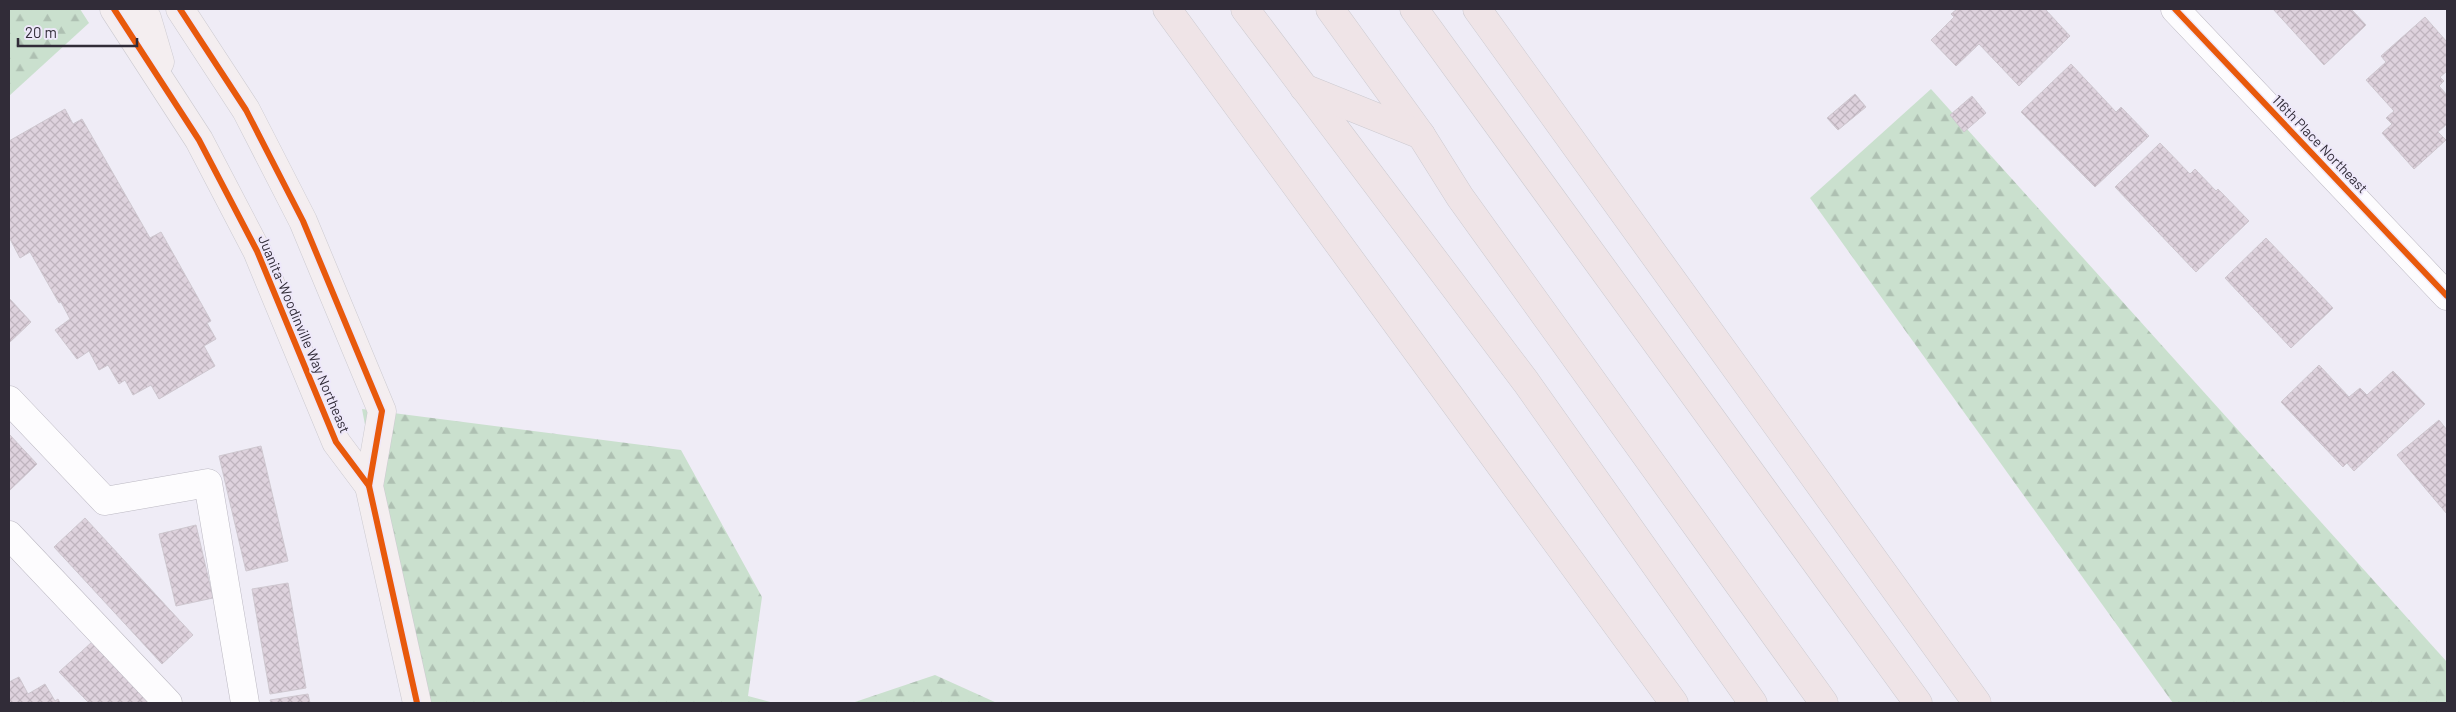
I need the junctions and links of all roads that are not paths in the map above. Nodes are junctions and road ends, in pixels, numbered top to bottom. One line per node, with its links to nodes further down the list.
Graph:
1 (114, 9): 11 (main road, Juanita-Woodinville Way Northeast)
2 (141, 9): 11 (main road)
3 (180, 9): 15 (main road, Juanita-Woodinville Way Northeast)
4 (1167, 9): 20 (highway)
5 (1245, 9): 10 (highway)
6 (1330, 9): 12 (highway)
7 (1414, 9): 23 (highway)
8 (1477, 9): 24 (highway)
9 (2175, 9): 13 (street, 116th Place Northeast)
10 (1304, 88): 12 (highway); 21 (highway)
11 (169, 92): 15 (main road, Juanita-Woodinville Way Northeast)
12 (1421, 135): 22 (highway)
13 (2447, 296)
14 (9, 400): 18 (street)
15 (369, 486): 19 (main road, Juanita-Woodinville Way Northeast)
16 (9, 535): 17 (street)
17 (168, 703)
18 (245, 703)
19 (417, 703)
20 (1674, 703)
21 (1753, 703)
22 (1824, 703)
23 (1918, 703)
24 (1977, 703)

